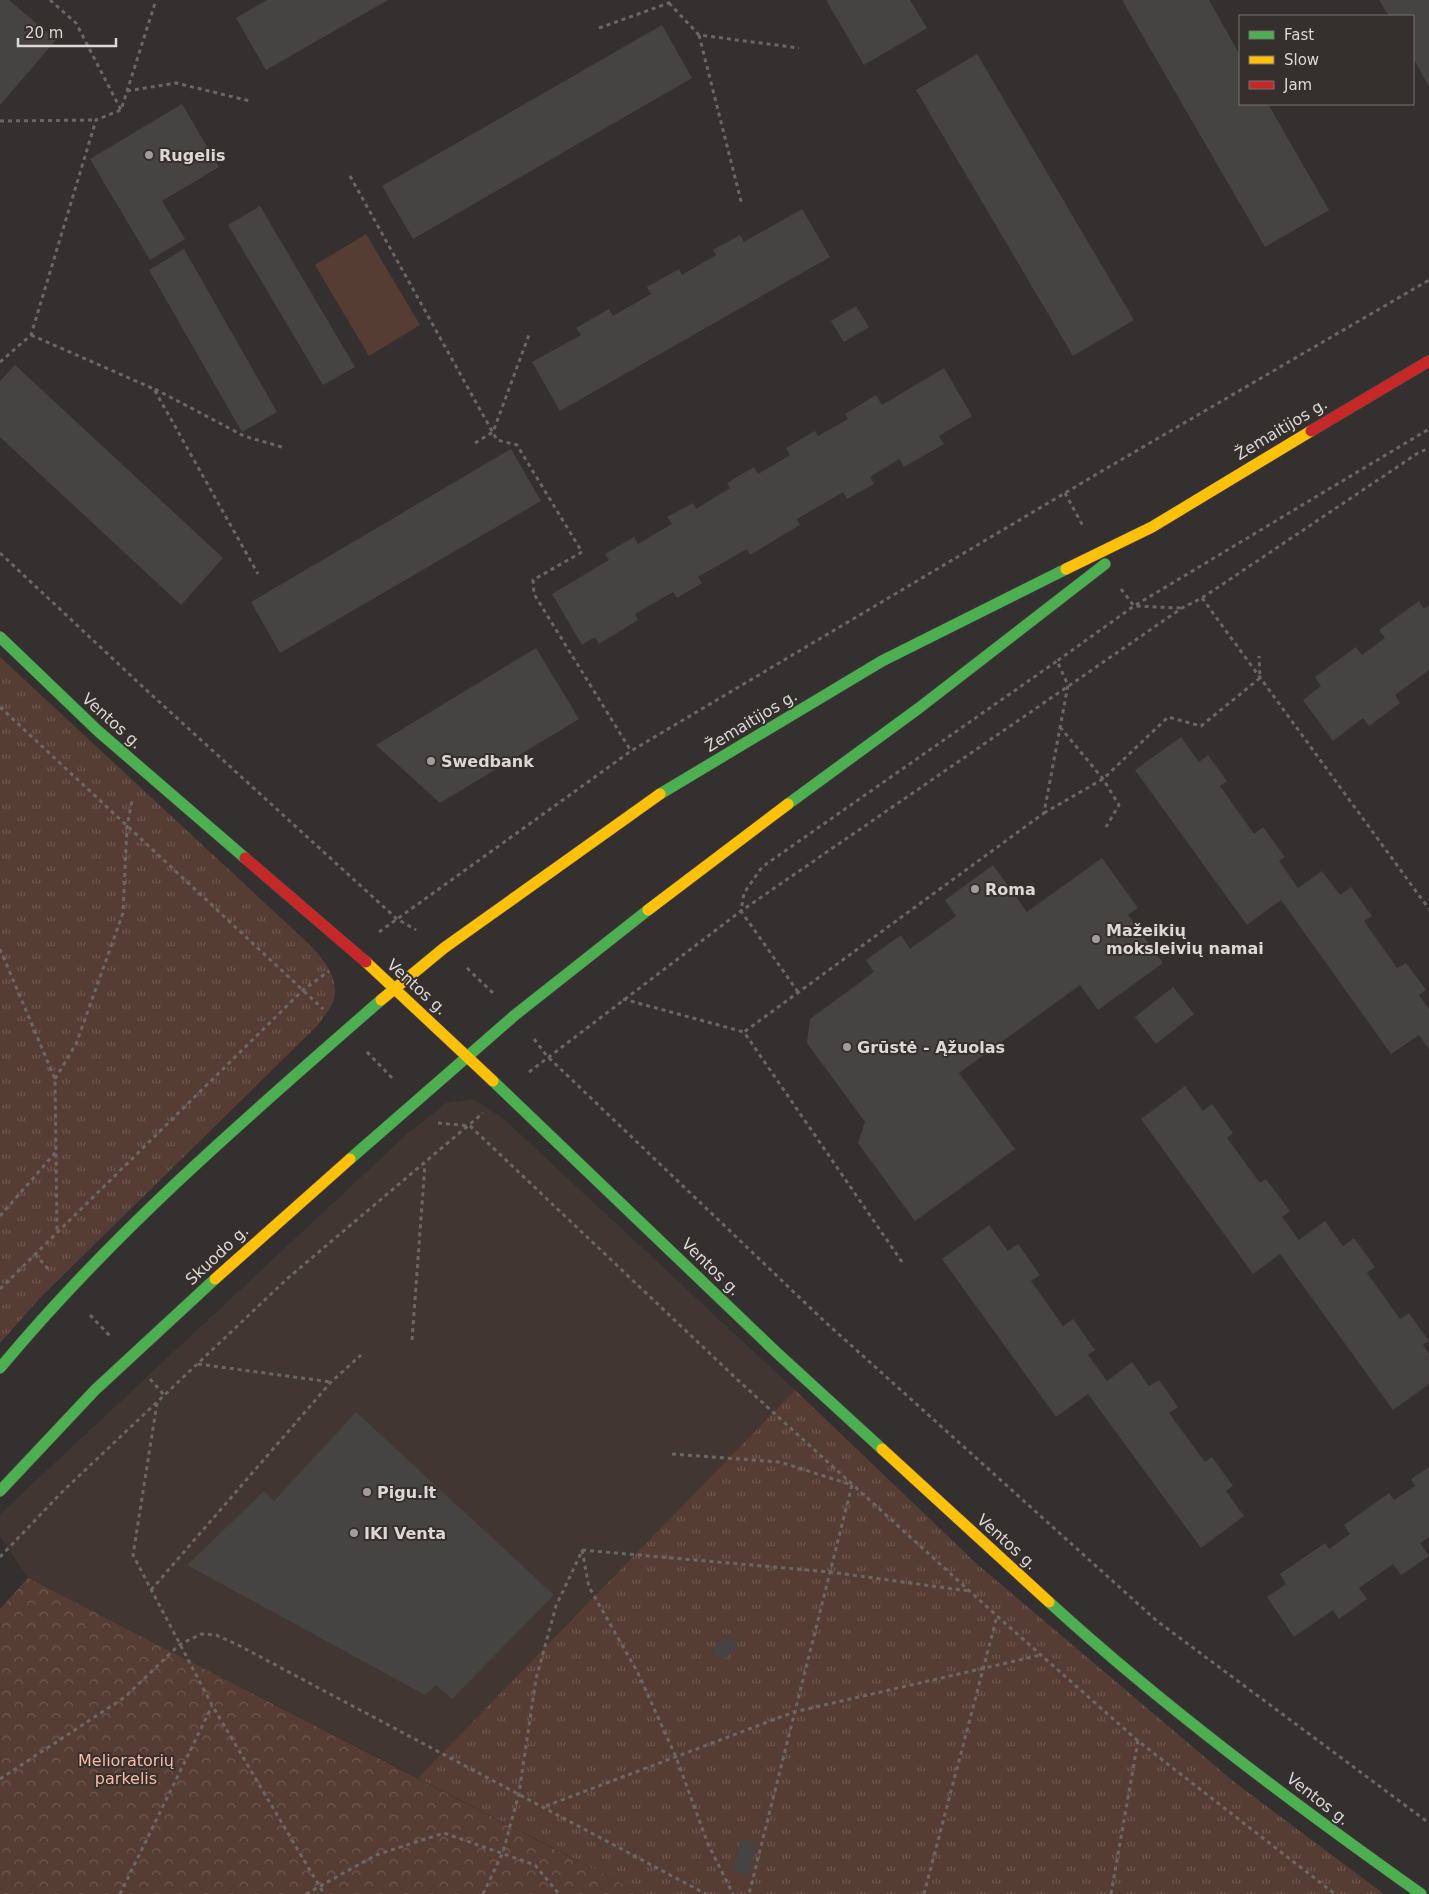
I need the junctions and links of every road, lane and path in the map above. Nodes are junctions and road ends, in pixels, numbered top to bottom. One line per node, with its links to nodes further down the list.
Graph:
1 (50, 0): 9 (path)
2 (156, 0): 7 (path)
3 (668, 1): 4 (path); 5 (path)
4 (600, 28)
5 (699, 36): 6 (path); 13 (path)
6 (799, 48)
7 (128, 91): 8 (path); 9 (path)
8 (250, 101)
9 (121, 110): 10 (path)
10 (96, 120): 11 (path); 16 (path)
11 (0, 121)
12 (350, 176): 21 (path)
13 (742, 205)
14 (1429, 280): 36 (path)
15 (530, 332): 21 (path)
16 (31, 335): 18 (path); 19 (path)
17 (1429, 360): 25 (main road, Žemaitijos g.)
18 (0, 362)
19 (154, 389): 23 (path); 27 (path)
20 (1429, 429): 31 (path)
21 (493, 432): 22 (path); 36 (path)
22 (475, 443)
23 (285, 448)
24 (1429, 448): 28 (path)
25 (1152, 527): 45 (main road, Žemaitijos g.); 52 (main road, Žemaitijos g.)
26 (0, 553): 44 (path)
27 (258, 574)
28 (1202, 598): 32 (path); 33 (path)
29 (0, 637): 37 (main road, Ventos g.)
30 (1259, 656): 32 (path)
31 (1057, 662): 33 (path); 43 (path)
32 (1260, 678): 38 (path); 42 (path)
33 (1068, 685): 35 (path); 43 (path)
34 (0, 707): 40 (path)
35 (1060, 726): 38 (path); 39 (path)
36 (631, 751): 44 (path)
37 (138, 766): 40 (path); 47 (main road, Ventos g.)
38 (1103, 780): 39 (path); 41 (path)
39 (1044, 813): 50 (path)
40 (127, 826): 49 (path); 57 (path)
41 (1106, 827)
42 (1429, 909)
43 (740, 911): 50 (path); 51 (path)
44 (397, 919): 45 (path); 47 (path)
45 (444, 948): 48 (main road, Žemaitijos g.); 52 (path)
46 (0, 949): 57 (path)
47 (354, 952): 48 (main road, Ventos g.); 49 (path)
48 (395, 987): 53 (main road); 55 (main road, Ventos g.)
49 (303, 990): 53 (path); 64 (path)
50 (798, 992): 54 (path)
51 (623, 999): 54 (path); 56 (path)
52 (515, 1015): 55 (main road, Žemaitijos g.); 56 (path)
53 (346, 1030): 59 (path); 68 (main road)
54 (744, 1032): 66 (path)
55 (468, 1056): 58 (main road, Ventos g.); 59 (main road, Skuodo g.)
56 (547, 1056): 58 (path); 96 (path)
57 (55, 1078): 61 (path)
58 (506, 1092): 60 (path); 112 (main road, Ventos g.)
59 (415, 1102): 60 (path); 71 (main road, Skuodo g.)
60 (470, 1126): 62 (path); 78 (path)
61 (56, 1152): 63 (path); 64 (path)
62 (426, 1163): 69 (path); 72 (path)
63 (0, 1216)
64 (57, 1232): 65 (path)
65 (35, 1254): 67 (path); 68 (path)
66 (902, 1262)
67 (0, 1289)
68 (69, 1292): 71 (path); 73 (main road)
69 (412, 1340)
70 (361, 1355): 74 (path)
71 (130, 1358): 75 (path); 79 (main road, Skuodo g.)
72 (197, 1364): 74 (path); 75 (path)
73 (0, 1368)
74 (331, 1382): 83 (path)
75 (164, 1395): 76 (path)
76 (157, 1402): 81 (path); 83 (path)
77 (672, 1454): 78 (path)
78 (852, 1485): 82 (path); 84 (path)
79 (0, 1491)
80 (582, 1550): 82 (path); 92 (path); 94 (path)
81 (0, 1557)
82 (830, 1572): 84 (path); 90 (path)
83 (151, 1590): 86 (path)
84 (970, 1591): 85 (path)
85 (997, 1616): 87 (path); 88 (path)
86 (179, 1645): 89 (path); 93 (path); 94 (path)
87 (1041, 1655): 88 (path); 91 (path)
88 (984, 1669): 90 (path); 108 (path)
89 (212, 1705): 98 (path); 100 (path)
90 (794, 1712): 92 (path); 107 (path)
91 (1138, 1741): 99 (path); 109 (path)
92 (676, 1757): 95 (path); 106 (path)
93 (0, 1779)
94 (519, 1792): 95 (path); 97 (path)
95 (545, 1806): 105 (path)
96 (1429, 1823)
97 (503, 1852): 98 (path); 103 (path); 104 (path)
98 (320, 1886): 101 (path); 102 (path)
99 (1324, 1887): 110 (path); 111 (path)
100 (120, 1894)
101 (306, 1894)
102 (324, 1894)
103 (483, 1894)
104 (559, 1894)
105 (706, 1894)
106 (733, 1894)
107 (749, 1894)
108 (924, 1894)
109 (1111, 1894)
110 (1323, 1894)
111 (1335, 1894)
112 (1421, 1894)

